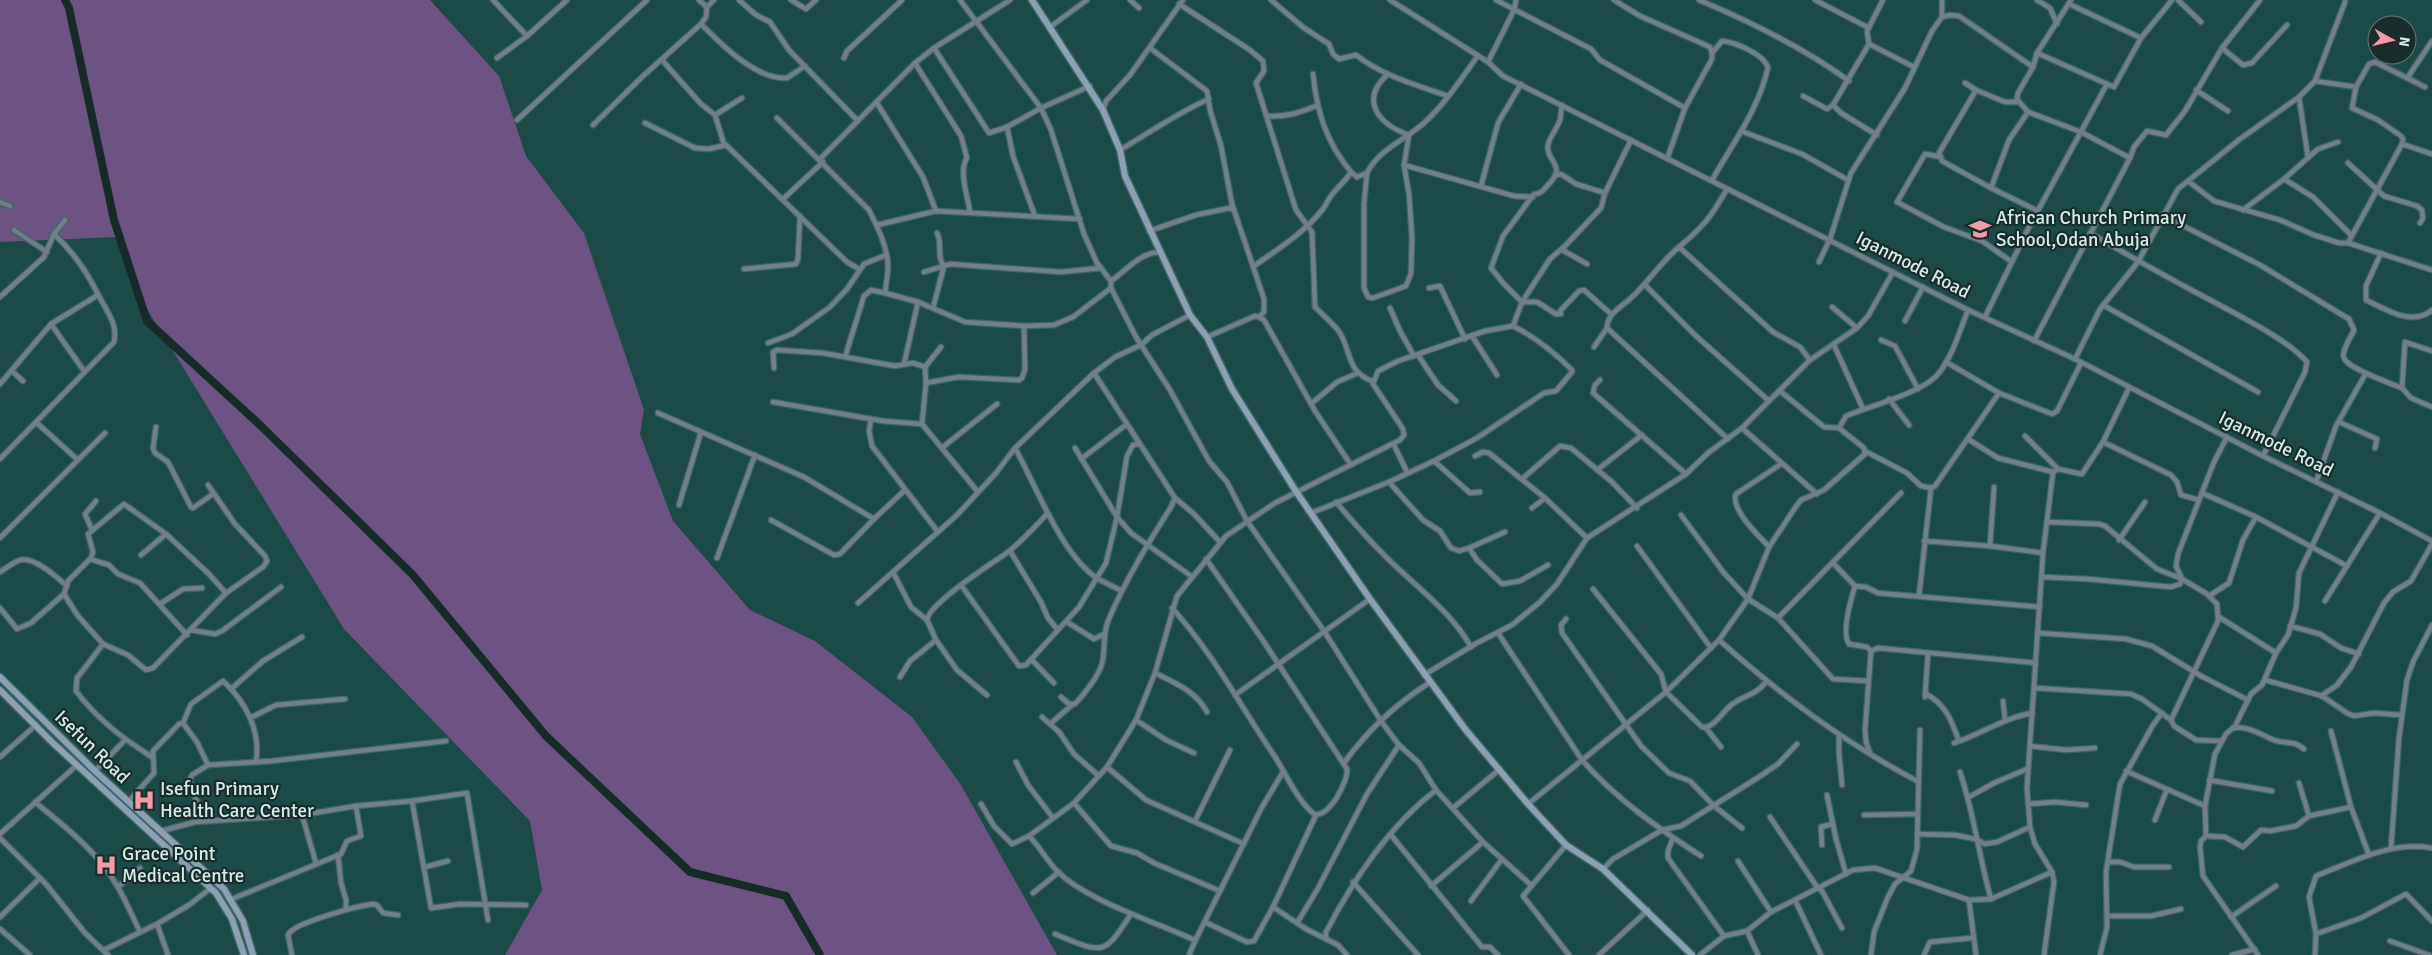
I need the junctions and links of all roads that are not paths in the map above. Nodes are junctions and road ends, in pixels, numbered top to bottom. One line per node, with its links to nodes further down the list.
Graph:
1 (493, 0): 43 (street)
2 (567, 0): 43 (street)
3 (648, 0): 92 (street)
4 (699, 0): 32 (street)
5 (714, 0): 32 (street)
6 (739, 0): 58 (street)
7 (791, 0): 8 (street)
8 (816, 0)
9 (902, 0): 54 (street)
10 (960, 0): 36 (street)
11 (1010, 0): 36 (street)
12 (1032, 0): 41 (street)
13 (1087, 0): 41 (street)
14 (1130, 0): 33 (street)
15 (1271, 0): 62 (street)
16 (1390, 0): 52 (street, Iganmode Road)
17 (1496, 0): 34 (street)
18 (1516, 0): 34 (street)
19 (1614, 0): 50 (street)
20 (1699, 0): 64 (street)
21 (1815, 0): 29 (street)
22 (1883, 0): 42 (street)
23 (1942, 0): 35 (street)
24 (2037, 0): 39 (street)
25 (2172, 0): 44 (street)
26 (2179, 0): 37 (street)
27 (2260, 0): 49 (street)
28 (1181, 2): 48 (street); 90 (street)
29 (1823, 2): 42 (street)
30 (2070, 2): 39 (street); 44 (street)
31 (2345, 2): 65 (street)
32 (707, 7): 38 (street)
33 (1139, 8)
34 (1514, 10): 56 (street); 85 (street)
35 (1942, 17): 59 (street); 60 (street)
36 (977, 22): 47 (street); 84 (street)
37 (2201, 22)
38 (701, 24): 55 (street); 58 (street)
39 (2057, 24): 51 (street)
40 (2287, 25): 49 (street)
41 (1050, 26): 69 (street)
42 (1869, 28): 46 (street)
43 (527, 36): 53 (street)
44 (2140, 38): 68 (street)
45 (2432, 41): 63 (street)
46 (1869, 44): 59 (street); 64 (street)
47 (934, 48): 57 (street); 96 (street)
48 (1150, 48): 78 (street); 86 (street)
49 (2222, 48): 73 (street)
50 (1712, 53): 85 (street); 97 (street)
51 (2037, 53): 60 (street); 68 (street)
52 (1477, 57): 56 (street, Iganmode Road); 74 (street)
53 (497, 58)
54 (844, 58)
55 (662, 60): 89 (street); 95 (street)
56 (1488, 62): 67 (street, Iganmode Road)
57 (915, 63): 80 (street); 134 (street)
58 (805, 66): 93 (street)
59 (1914, 67): 99 (street)
60 (2033, 67): 79 (street)
61 (1313, 74): 83 (street)
62 (1388, 74): 74 (street); 100 (street)
63 (2408, 77): 70 (street); 71 (street)
64 (1849, 81): 82 (street)
65 (2315, 81): 71 (street); 76 (street)
66 (1965, 83): 72 (street)
67 (1520, 84): 81 (street, Iganmode Road); 121 (street)
68 (2107, 84): 98 (street)
69 (1090, 86): 84 (street); 86 (street)
70 (2425, 86)
71 (2356, 87): 104 (street)
72 (1976, 90): 79 (street); 107 (street)
73 (2196, 90): 87 (street); 108 (street)
74 (1448, 96): 100 (street)
75 (1803, 96): 82 (street)
76 (2299, 97): 109 (street); 120 (street)
77 (742, 98): 89 (street)
78 (1209, 99): 105 (street); 130 (street)
79 (2019, 102): 88 (street)
80 (877, 103): 93 (street); 133 (street)
81 (1562, 105): 101 (street, Iganmode Road); 116 (street)
82 (1833, 105): 99 (street)
83 (1316, 106): 90 (street); 114 (street)
84 (1041, 108): 96 (street); 138 (street)
85 (1685, 108): 110 (street)
86 (1103, 110): 105 (street)
87 (2228, 111)
88 (2028, 112): 98 (street); 122 (street)
89 (715, 115): 103 (street)
90 (1267, 116): 142 (street)
91 (777, 118): 111 (street)
92 (517, 120)
93 (858, 121): 111 (street)
94 (644, 123): 103 (street)
95 (593, 125)
96 (1007, 127): 137 (street)
97 (1741, 131): 118 (street); 119 (street)
98 (2082, 132): 108 (street); 131 (street)
99 (1877, 134): 119 (street)
100 (1409, 135): 113 (street); 115 (street)
101 (1631, 140): 110 (street, Iganmode Road); 125 (street)
102 (2338, 142): 109 (street)
103 (724, 144): 127 (street)
104 (2402, 144): 106 (street); 124 (street)
105 (1120, 150): 144 (street)
106 (2432, 153)
107 (1941, 157): 122 (street); 158 (street)
108 (2130, 158): 146 (street)
109 (2308, 158): 117 (street)
110 (1667, 159): 118 (street, Iganmode Road)
111 (821, 161): 127 (street); 141 (street)
112 (2348, 163): 124 (street)
113 (1404, 165): 115 (street); 121 (street)
114 (1351, 172): 115 (street); 142 (street)
115 (1367, 173)
116 (1556, 175): 125 (street); 126 (street)
117 (2284, 179): 132 (street); 148 (street)
118 (1712, 180): 123 (street, Iganmode Road)
119 (1848, 180): 149 (street)
120 (2188, 181): 132 (street); 135 (street)
121 (1481, 186): 126 (street)
122 (1991, 188): 131 (street)
123 (1727, 189): 149 (street, Iganmode Road); 152 (street)
124 (2378, 191): 140 (street); 148 (street)
125 (1605, 193): 151 (street)
126 (1534, 196): 178 (street)
127 (783, 199): 136 (street)
128 (0, 202): 129 (street)
129 (10, 206)
130 (1234, 210): 144 (street); 162 (street)
131 (2038, 210): 158 (street)
132 (2243, 210): 150 (street)
133 (936, 211): 134 (street); 141 (street)
134 (970, 212): 137 (street)
135 (2162, 215): 159 (street); 219 (street)
136 (800, 216): 164 (street); 165 (street)
137 (1035, 216): 138 (street)
138 (1080, 219): 163 (street)
139 (65, 220): 147 (street)
140 (2420, 223)
141 (877, 225): 156 (street)
142 (1307, 225): 162 (street); 218 (street)
143 (14, 230): 153 (street)
144 (1149, 231): 154 (street)
145 (937, 233): 161 (street)
146 (2090, 233): 159 (street); 199 (street)
147 (54, 234): 153 (street); 175 (street)
148 (2351, 235): 150 (street)
149 (1830, 239): 157 (street); 168 (street, Iganmode Road)
150 (2348, 242): 155 (street)
151 (1564, 247): 160 (street); 178 (street)
152 (1679, 247): 170 (street); 209 (street)
153 (47, 252): 176 (street)
154 (1159, 252): 169 (street); 186 (street)
155 (2381, 253): 166 (street); 184 (street)
156 (886, 255): 165 (street); 174 (street)
157 (1819, 262)
158 (2012, 262): 188 (street)
159 (2138, 262): 179 (street); 267 (street)
160 (1587, 264)
161 (944, 266): 163 (street); 167 (street); 181 (street)
162 (1254, 266): 187 (street)
163 (1101, 268): 169 (street)
164 (744, 269)
165 (859, 269): 200 (street)
166 (2432, 270)
167 (924, 272)
168 (1893, 272): 171 (street, Iganmode Road); 194 (street)
169 (1111, 281): 172 (street)
170 (1645, 285): 185 (street); 233 (street)
171 (1923, 287): 183 (street, Iganmode Road); 189 (street)
172 (1111, 288): 191 (street); 201 (street)
173 (1429, 288): 197 (street)
174 (884, 293): 177 (street); 207 (street)
175 (98, 295): 190 (street); 216 (street)
176 (0, 297)
177 (918, 302): 181 (street); 211 (street)
178 (1522, 302): 185 (street); 192 (street)
179 (2103, 305): 208 (street); 230 (street)
180 (1832, 307): 194 (street)
181 (933, 308): 191 (street)
182 (1390, 308): 206 (street)
183 (1968, 310): 188 (street, Iganmode Road); 210 (street)
184 (2432, 310)
185 (1611, 314): 193 (street)
186 (1190, 315): 195 (street); 201 (street)
187 (1259, 317): 195 (street); 236 (street)
188 (1985, 317): 199 (street, Iganmode Road)
189 (1905, 321)
190 (51, 324): 215 (street); 216 (street)
191 (1024, 326): 224 (street)
192 (1513, 326): 196 (street); 271 (street)
193 (1607, 328): 204 (street); 255 (street)
194 (1857, 328): 202 (street)
195 (1207, 336): 288 (street)
196 (1472, 336): 197 (street); 220 (street)
197 (1465, 339): 206 (street)
198 (1881, 340): 228 (street)
199 (2034, 341): 208 (street, Iganmode Road)
200 (768, 343)
201 (1142, 345): 217 (street); 310 (street)
202 (1834, 345): 209 (street); 239 (street)
203 (941, 347): 213 (street)
204 (1594, 347)
205 (2432, 351): 227 (street)
206 (1416, 355): 223 (street); 234 (street)
207 (845, 357): 211 (street); 214 (street)
208 (2076, 359): 212 (street, Iganmode Road)
209 (1810, 360): 229 (street)
210 (1946, 362): 228 (street); 231 (street)
211 (904, 364): 213 (street)
212 (2081, 364): 226 (street, Iganmode Road); 231 (street)
213 (925, 367): 224 (street)
214 (774, 368)
215 (12, 371): 222 (street); 225 (street)
216 (84, 371): 243 (street)
217 (1094, 373): 245 (street); 261 (street)
218 (1358, 373): 223 (street); 236 (street)
219 (2366, 373): 227 (street); 242 (street)
220 (1497, 375)
221 (1600, 380): 252 (street)
222 (23, 381)
223 (1372, 381): 259 (street)
224 (926, 383): 244 (street)
225 (0, 384)
226 (2129, 388): 254 (street, Iganmode Road); 257 (street)
227 (2402, 388): 238 (street)
228 (1918, 389): 232 (street)
229 (1780, 391): 233 (street); 249 (street)
230 (2258, 392)
231 (1999, 393): 256 (street)
232 (1889, 399): 239 (street); 246 (street)
233 (1768, 400): 248 (street)
234 (1456, 401)
235 (773, 402): 241 (street)
236 (1312, 403): 273 (street)
237 (997, 404): 260 (street)
238 (2432, 408)
239 (1863, 409): 249 (street)
240 (658, 413): 250 (street)
241 (871, 419): 244 (street); 284 (street)
242 (2339, 422): 263 (street); 280 (street)
243 (37, 423): 269 (street); 270 (street)
244 (922, 424): 260 (street)
245 (1127, 424): 258 (street); 268 (street)
246 (1909, 425)
247 (156, 428): 291 (street)
248 (1742, 428): 255 (street); 272 (street)
249 (1839, 428): 264 (street)
250 (701, 432): 265 (street); 299 (street)
251 (105, 433): 270 (street)
252 (1642, 435): 274 (street); 277 (street)
253 (2024, 436): 275 (street)
254 (2227, 437): 267 (street, Iganmode Road); 290 (street)
255 (1728, 439): 277 (street)
256 (1968, 439): 275 (street); 283 (street)
257 (2103, 442): 275 (street); 295 (street)
258 (1139, 444): 293 (street); 306 (street)
259 (1394, 445): 273 (street); 276 (street)
260 (943, 447): 285 (street)
261 (1015, 448): 285 (street); 304 (street)
262 (1075, 448): 268 (street)
263 (2375, 448)
264 (1865, 451): 283 (street); 292 (street)
265 (755, 455): 308 (street); 331 (street)
266 (1476, 456): 278 (street)
267 (2263, 456): 280 (street, Iganmode Road)
268 (1081, 459): 306 (street)
269 (0, 460)
270 (78, 460): 316 (street)
271 (1434, 461): 276 (street); 286 (street)
272 (1781, 464): 292 (street); 326 (street)
273 (1351, 465): 288 (street)
274 (1597, 470): 278 (street); 301 (street)
275 (2055, 470): 311 (street)
276 (1407, 472): 279 (street)
277 (1686, 474): 301 (street)
278 (1522, 479): 294 (street)
279 (1388, 482): 297 (street); 327 (street)
280 (2316, 482): 287 (street, Iganmode Road)
281 (208, 485): 291 (street)
282 (1994, 487): 324 (street)
283 (1931, 488): 319 (street)
284 (905, 490): 308 (street); 313 (street)
285 (978, 492): 313 (street)
286 (1480, 492)
287 (2338, 492): 303 (street, Iganmode Road); 325 (street)
288 (1297, 493): 302 (street); 310 (street)
289 (1901, 493): 334 (street)
290 (2202, 493): 295 (street); 307 (street)
291 (213, 494): 351 (street)
292 (1817, 494): 326 (street)
293 (1175, 498): 320 (street); 322 (street)
294 (1545, 498): 300 (street); 317 (street)
295 (2199, 500): 342 (street)
296 (96, 501): 312 (street)
297 (1336, 502): 302 (street); 380 (street)
298 (2145, 502): 318 (street)
299 (679, 505)
300 (1532, 508)
301 (1637, 508): 317 (street)
302 (1311, 513): 354 (street)
303 (2380, 513): 321 (street, Iganmode Road); 336 (street)
304 (1047, 514): 328 (street); 341 (street)
305 (1681, 515): 355 (street)
306 (1117, 517): 322 (street); 341 (street)
307 (2256, 517): 325 (street); 353 (street)
308 (874, 519): 309 (street)
309 (771, 520)
310 (1247, 521): 320 (street); 371 (street)
311 (2048, 522): 318 (street); 329 (street)
312 (92, 530): 315 (street); 332 (street)
313 (938, 532): 338 (street)
314 (1505, 532): 327 (street)
315 (166, 534): 330 (street); 351 (street)
316 (0, 538)
317 (1587, 538): 372 (street)
318 (2119, 540): 342 (street)
319 (1924, 541): 324 (street); 352 (street)
320 (1220, 542): 333 (street)
321 (2432, 543): 385 (street)
322 (1146, 545): 339 (street); 349 (street)
323 (1638, 546): 381 (street)
324 (1990, 546): 329 (street)
325 (2312, 546): 336 (street); 368 (street)
326 (1769, 547): 355 (street)
327 (1469, 548): 335 (street)
328 (1010, 551): 343 (street); 370 (street)
329 (2043, 553): 340 (street)
330 (141, 555)
331 (717, 558)
332 (90, 559): 344 (street); 357 (street)
333 (1206, 559): 339 (street); 388 (street)
334 (1833, 564): 345 (street); 363 (street)
335 (1548, 565)
336 (2347, 566): 356 (street)
337 (0, 572): 344 (street)
338 (893, 572): 358 (street); 365 (street)
339 (1191, 576): 361 (street)
340 (2042, 577): 342 (street); 359 (street)
341 (1097, 578): 349 (street); 366 (street)
342 (2182, 579): 353 (street)
343 (961, 585): 365 (street); 386 (street)
344 (67, 586): 350 (street)
345 (1855, 586): 352 (street); 382 (street)
346 (281, 587): 369 (street)
347 (202, 588): 357 (street)
348 (1594, 589): 402 (street)
349 (1122, 591): 374 (street)
350 (64, 594): 360 (street); 379 (street)
351 (226, 594): 369 (street)
352 (1919, 596): 359 (street)
353 (2209, 596): 362 (street)
354 (1370, 599): 371 (street); 391 (street)
355 (1748, 599): 363 (street); 378 (street)
356 (2325, 601)
357 (160, 604): 375 (street)
358 (858, 604)
359 (2040, 607): 373 (street)
360 (0, 608)
361 (1172, 608): 390 (street); 404 (street)
362 (2219, 617): 383 (street); 389 (street)
363 (1778, 618): 395 (street)
364 (1566, 619): 424 (street)
365 (927, 620): 377 (street)
366 (1067, 622): 370 (street); 374 (street)
367 (2432, 625): 414 (street)
368 (2290, 626): 383 (street); 385 (street)
369 (191, 630): 375 (street)
370 (1058, 630): 386 (street)
371 (1324, 631): 388 (street); 420 (street)
372 (1498, 633): 380 (street); 444 (street)
373 (2038, 633): 387 (street); 389 (street)
374 (1104, 634): 410 (street)
375 (187, 635): 379 (street)
376 (302, 637): 400 (street)
377 (936, 640): 392 (street); 403 (street)
378 (1719, 640): 381 (street); 397 (street)
379 (103, 644): 430 (street)
380 (1471, 646): 391 (street)
381 (1711, 648): 402 (street)
382 (1871, 651): 384 (street); 395 (street)
383 (2276, 652): 394 (street)
384 (1928, 653): 387 (street); 418 (street)
385 (2359, 654): 405 (street)
386 (1031, 659): 396 (street)
387 (2036, 662): 399 (street)
388 (1278, 663): 404 (street); 447 (street)
389 (2194, 671): 408 (street); 419 (street)
390 (1154, 674): 411 (street); 417 (street)
391 (1424, 675): 398 (street)
392 (900, 676)
393 (0, 677): 454 (street, Isefun Road)
394 (2265, 680): 405 (street); 408 (street)
395 (1868, 681): 441 (street)
396 (1054, 682)
397 (1766, 682): 425 (street); 429 (street)
398 (1429, 683): 420 (street); 451 (street)
399 (2035, 688): 412 (street); 413 (street)
400 (231, 689): 416 (street); 421 (street)
401 (0, 690): 423 (street, Isefun Road)
402 (1666, 692): 424 (street); 425 (street)
403 (987, 694)
404 (1235, 695): 455 (street)
405 (2321, 696): 414 (street)
406 (1061, 697): 410 (street)
407 (345, 700): 416 (street)
408 (2248, 700): 426 (street)
409 (2003, 701): 418 (street)
410 (1072, 705): 422 (street)
411 (1207, 712)
412 (2032, 713): 418 (street); 435 (street)
413 (2162, 714): 419 (street); 453 (street)
414 (2402, 714): 509 (street)
415 (1042, 717): 422 (street)
416 (250, 718): 445 (street)
417 (1136, 720): 440 (street); 450 (street)
418 (2005, 720)
419 (2171, 720): 432 (street)
420 (1382, 721): 434 (street); 447 (street)
421 (183, 723): 443 (street); 449 (street)
422 (1050, 724): 457 (street)
423 (36, 725): 442 (street); 448 (street, Isefun Road)
424 (1627, 725): 444 (street); 476 (street)
425 (1706, 728): 436 (street)
426 (2232, 729): 432 (street); 438 (street)
427 (1920, 730): 459 (street)
428 (2331, 732): 479 (street)
429 (1839, 735): 441 (street); 461 (street)
430 (125, 740): 443 (street); 454 (street)
431 (446, 741): 445 (street)
432 (2221, 741): 458 (street)
433 (1797, 744): 476 (street)
434 (1399, 745): 463 (street); 557 (street)
435 (2030, 746): 437 (street); 452 (street)
436 (1721, 747)
437 (2095, 748)
438 (2304, 749)
439 (1230, 750): 490 (street)
440 (1194, 753)
441 (1870, 753): 459 (street)
442 (0, 757)
443 (152, 757): 469 (street)
444 (1582, 760): 472 (street); 495 (street)
445 (256, 762): 449 (street)
446 (1016, 762): 487 (street)
447 (1344, 762): 483 (street)
448 (77, 765): 468 (street); 534 (street, Isefun Road)
449 (208, 765): 480 (street)
450 (1107, 766): 457 (street); 490 (street)
451 (1500, 769): 472 (street); 478 (street)
452 (2027, 769): 466 (street); 473 (street)
453 (2126, 770): 462 (street); 517 (street)
454 (95, 771): 469 (street, Isefun Road)
455 (1283, 772): 483 (street); 506 (street)
456 (1960, 772): 466 (street)
457 (1098, 776): 470 (street)
458 (2209, 780): 464 (street); 477 (street)
459 (1917, 781): 481 (street)
460 (2299, 783): 485 (street)
461 (1842, 785)
462 (2167, 789): 477 (street); 488 (street)
463 (1436, 790): 478 (street); 499 (street)
464 (2272, 791)
465 (1827, 795): 492 (street)
466 (1969, 797): 504 (street)
467 (412, 801): 475 (street); 520 (street); 542 (street)
468 (35, 802): 497 (street); 532 (street)
469 (128, 802): 496 (street, Isefun Road)
470 (1074, 803): 487 (street); 535 (street)
471 (981, 804): 500 (street)
472 (1528, 804): 507 (street)
473 (2028, 804): 474 (street); 493 (street)
474 (2086, 805)
475 (356, 806): 482 (street); 511 (street)
476 (1714, 806): 494 (street); 495 (street)
477 (2205, 806): 501 (street)
478 (1452, 808): 505 (street)
479 (2351, 808): 485 (street); 512 (street)
480 (201, 814): 489 (street); 491 (street)
481 (1917, 814): 484 (street); 498 (street)
482 (302, 815): 489 (street); 518 (street)
483 (1316, 815): 544 (street)
484 (1864, 815)
485 (2309, 816): 501 (street)
486 (1770, 817): 533 (street)
487 (1053, 818): 500 (street)
488 (2155, 820)
489 (206, 821): 491 (street)
490 (1195, 821): 506 (street)
491 (195, 822): 496 (street)
492 (1832, 824): 508 (street); 525 (street)
493 (2030, 827): 504 (street); 524 (street)
494 (1742, 828)
495 (1662, 830): 503 (street); 522 (street)
496 (161, 831): 537 (street, Isefun Road)
497 (0, 834)
498 (1917, 834): 504 (street); 526 (street)
499 (1391, 835): 528 (street); 530 (street)
500 (1029, 836): 523 (street)
501 (2206, 836): 553 (street)
502 (0, 838): 527 (street)
503 (1674, 838): 513 (street); 565 (street)
504 (1976, 839): 538 (street)
505 (1483, 842): 514 (street); 530 (street)
506 (1244, 844): 535 (street)
507 (1566, 845): 522 (street); 529 (street)
508 (1822, 845)
509 (2391, 848): 510 (street); 512 (street)
510 (2432, 848)
511 (338, 855): 518 (street); 545 (street)
512 (2369, 855): 564 (street)
513 (1701, 856)
514 (1502, 859): 529 (street); 541 (street)
515 (448, 861): 520 (street)
516 (1738, 861): 548 (street)
517 (2108, 862): 519 (street); 551 (street)
518 (316, 863): 537 (street)
519 (2169, 866)
520 (425, 867): 542 (street)
521 (140, 868): 532 (street)
522 (1603, 869): 547 (street)
523 (1058, 872): 536 (street); 550 (street)
524 (2052, 872): 538 (street); 593 (street)
525 (1846, 874): 526 (street); 533 (street)
526 (1903, 877): 540 (street); 590 (street)
527 (40, 878): 552 (street); 571 (street)
528 (1353, 882): 568 (street); 582 (street)
529 (1531, 885): 584 (street)
530 (1431, 886): 583 (street)
531 (2276, 886): 553 (street)
532 (118, 887): 562 (street)
533 (1817, 887): 539 (street); 560 (street)
534 (211, 888): 558 (street); 577 (street, Isefun Road)
535 (1220, 891): 555 (street)
536 (1033, 893)
537 (232, 899): 578 (street, Isefun Road)
538 (1990, 899): 540 (street)
539 (1795, 900): 548 (street); 589 (street)
540 (1968, 900): 566 (street)
541 (1471, 901)
542 (487, 904): 543 (street); 554 (street)
543 (526, 905)
544 (1273, 907): 555 (street); 557 (street)
545 (346, 908): 549 (street); 579 (street)
546 (2181, 909): 551 (street)
547 (1648, 910): 585 (street); 586 (street)
548 (1771, 912): 561 (street)
549 (398, 914)
550 (1131, 914): 567 (street); 572 (street)
551 (2106, 916): 594 (street)
552 (0, 917)
553 (2232, 917): 570 (street)
554 (488, 920)
555 (1205, 922): 567 (street)
556 (2432, 922): 564 (street)
557 (1297, 923): 568 (street)
558 (157, 924): 562 (street); 576 (street)
559 (0, 928): 574 (street)
560 (1842, 928)
561 (1747, 931): 565 (street); 588 (street)
562 (140, 932): 571 (street)
563 (1055, 934): 573 (street)
564 (2316, 934): 597 (street)
565 (1724, 936): 587 (street)
566 (1972, 938): 591 (street); 592 (street)
567 (1196, 939): 580 (street)
568 (1326, 939): 581 (street)
569 (2390, 941): 598 (street)
570 (2255, 949): 595 (street); 596 (street)
571 (104, 950): 575 (street)
572 (1108, 952)
573 (1094, 954)
574 (30, 955)
575 (108, 955)
576 (168, 955)
577 (244, 955)
578 (253, 955)
579 (292, 955)
580 (1189, 955)
581 (1347, 955)
582 (1418, 955)
583 (1498, 955)
584 (1569, 955)
585 (1599, 955)
586 (1692, 955)
587 (1700, 955)
588 (1758, 955)
589 (1822, 955)
590 (1871, 955)
591 (1924, 955)
592 (1976, 955)
593 (2044, 955)
594 (2100, 955)
595 (2232, 955)
596 (2258, 955)
597 (2315, 955)
598 (2429, 955)

